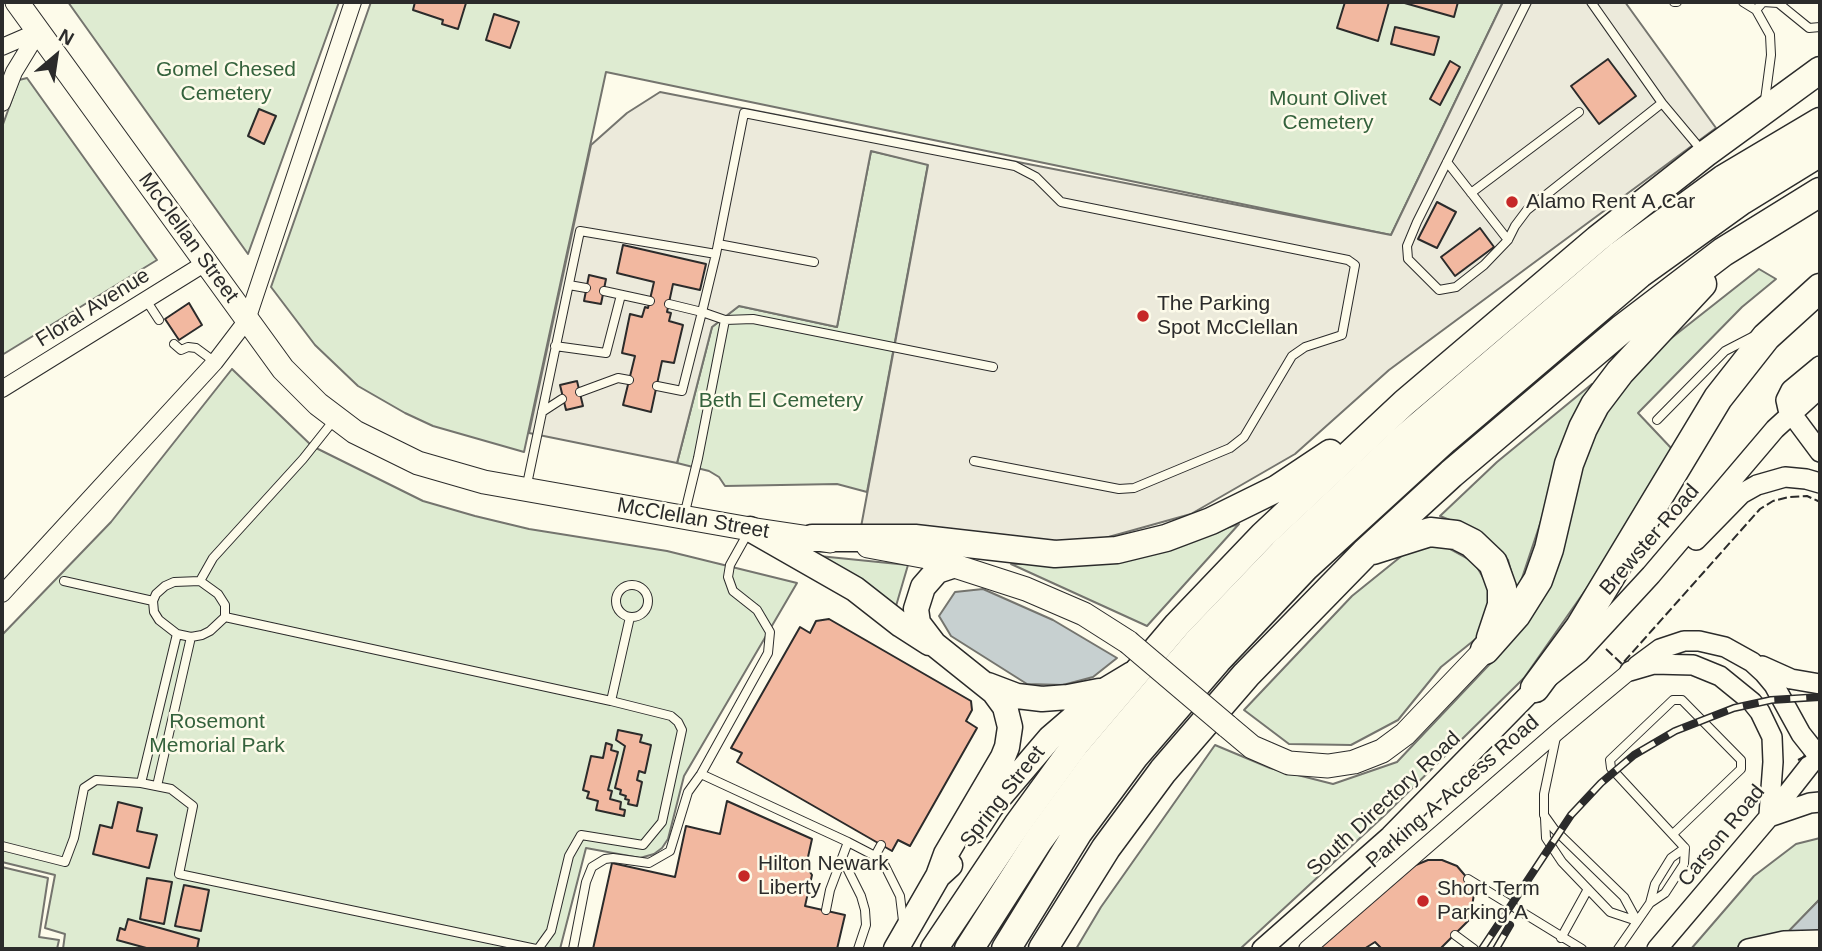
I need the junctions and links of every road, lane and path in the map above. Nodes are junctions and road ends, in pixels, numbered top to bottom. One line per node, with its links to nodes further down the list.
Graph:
1 (17, 2): 9 (main road, McClellan Street)
2 (353, 2): 39 (street)
3 (1527, 2): 19 (lane)
4 (1591, 2): 13 (lane)
5 (1742, 2): 7 (lane)
6 (1778, 2): 7 (lane); 8 (lane)
7 (1756, 10): 14 (lane)
8 (1820, 27)
9 (39, 32): 10 (street); 12 (street); 26 (main road, McClellan Street)
10 (2, 47)
11 (1820, 70): 14 (highway)
12 (2, 103)
13 (1662, 103): 18 (lane); 23 (lane)
14 (1763, 111): 18 (highway)
15 (1579, 112): 21 (lane)
16 (1820, 122): 115 (highway)
17 (1820, 152): 116 (highway)
18 (1705, 154): 53 (highway)
19 (1447, 162): 21 (lane); 23 (lane)
20 (1820, 192): 22 (highway)
21 (1471, 193): 23 (lane)
22 (1750, 234): 65 (highway); 76 (highway)
23 (1508, 240)
24 (718, 244): 25 (lane); 27 (lane); 59 (lane)
25 (716, 254): 29 (lane); 37 (lane)
26 (207, 262): 34 (street, Floral Avenue); 39 (main road, McClellan Street)
27 (814, 262)
28 (1820, 269): 41 (highway)
29 (569, 285): 30 (lane); 43 (lane)
30 (586, 288)
31 (1820, 288): 41 (highway)
32 (604, 291): 33 (lane)
33 (621, 295): 35 (lane); 43 (lane)
34 (146, 300): 38 (lane); 50 (street, Floral Avenue)
35 (650, 301)
36 (669, 304): 37 (lane)
37 (702, 312): 40 (lane); 48 (lane)
38 (159, 320)
39 (247, 320): 44 (street); 56 (main road, McClellan Street)
40 (725, 320): 46 (lane); 62 (lane)
41 (1781, 322): 57 (lane); 84 (highway)
42 (174, 344): 44 (lane)
43 (555, 346): 54 (lane)
44 (215, 362): 70 (street)
45 (1820, 366): 55 (street, Brewster Road)
46 (993, 367)
47 (629, 380): 51 (lane)
48 (657, 386)
49 (1820, 388): 55 (street, Brewster Road)
50 (2, 389)
51 (580, 393)
52 (562, 399): 54 (lane)
53 (1404, 403): 64 (highway); 79 (highway)
54 (542, 412): 61 (lane)
55 (1791, 412): 58 (street); 67 (street, Brewster Road)
56 (335, 418): 61 (main road, McClellan Street); 69 (lane)
57 (1657, 420)
58 (1820, 452)
59 (974, 461)
60 (1820, 484): 67 (street)
61 (525, 490): 62 (main road, McClellan Street)
62 (684, 518): 63 (main road, McClellan Street)
63 (750, 529): 64 (main road, McClellan Street); 77 (main road); 88 (lane)
64 (812, 538): 66 (main road, McClellan Street)
65 (1366, 552): 76 (highway); 117 (highway)
66 (955, 565): 76 (main road, McClellan Street, bridge); 77 (main road)
67 (1651, 575): 84 (street, Brewster Road)
68 (64, 581): 71 (lane)
69 (200, 581): 71 (lane); 72 (lane)
70 (2, 594)
71 (153, 601): 74 (lane)
72 (225, 617): 75 (lane); 85 (lane)
73 (630, 617): 73 (lane); 85 (lane)
74 (177, 634): 75 (lane); 89 (lane)
75 (191, 636): 90 (lane)
76 (1485, 650)
77 (944, 652): 81 (main road)
78 (1752, 662): 80 (street, Parking A Access Road); 82 (street); 87 (street, Parking A Access Road)
79 (1138, 670): 83 (main road, Spring Street); 114 (highway)
80 (1630, 671): 86 (street, Parking A Access Road); 93 (street, Parking A Access Road)
81 (986, 683): 83 (main road); 101 (main road)
82 (1820, 684)
83 (1107, 688): 101 (main road, Spring Street)
84 (1535, 688): 118 (street, South Directory Road)
85 (611, 701): 111 (lane)
86 (1557, 732): 92 (lane); 119 (street, Parking A Access Road)
87 (1819, 755): 93 (street, Carson Road)
88 (701, 774): 95 (lane); 112 (lane)
89 (141, 783): 90 (lane); 97 (lane)
90 (157, 786): 111 (lane)
91 (1820, 802): 93 (street)
92 (1544, 815): 103 (lane); 106 (lane)
93 (1769, 817): 123 (street, Carson Road)
94 (1674, 834): 94 (lane); 98 (lane)
95 (848, 842): 99 (lane); 100 (lane)
96 (881, 845): 99 (lane)
97 (2, 846)
98 (1685, 848): 104 (lane); 104 (lane)
99 (875, 856): 110 (lane)
100 (842, 858): 105 (lane); 113 (lane)
101 (938, 876): 110 (main road, Spring Street)
102 (1468, 879): 108 (lane)
103 (1588, 890): 106 (lane); 108 (lane)
104 (1650, 903): 106 (lane)
105 (825, 911)
106 (1637, 921): 122 (lane)
107 (1455, 935): 120 (lane)
108 (1561, 938): 121 (lane)
109 (1820, 940): 124 (street)
110 (897, 948)
111 (537, 949)
112 (573, 949)
113 (858, 949)
114 (934, 949)
115 (969, 949)
116 (1006, 949)
117 (1043, 949)
118 (1262, 949)
119 (1307, 949)
120 (1474, 949)
121 (1582, 949)
122 (1618, 949)
123 (1657, 949)
124 (1748, 949)

